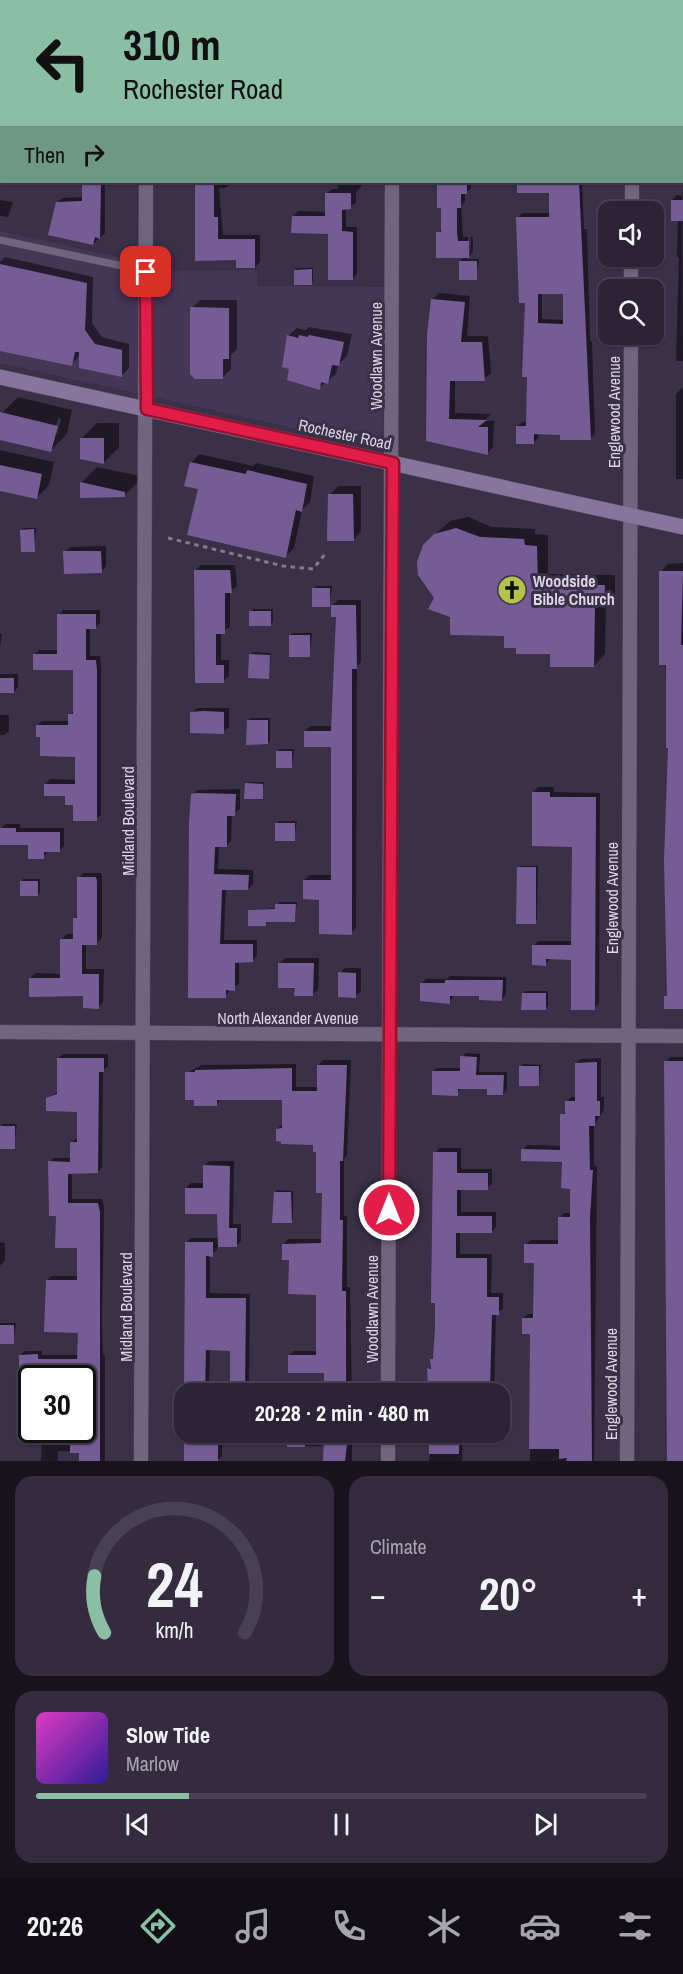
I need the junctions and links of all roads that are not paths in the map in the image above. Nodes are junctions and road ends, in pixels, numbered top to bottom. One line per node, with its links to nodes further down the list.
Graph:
1 (146, 183): 6 (street, Midland Boulevard)
2 (392, 183): 10 (street, Woodlawn Avenue)
3 (632, 183): 4 (street)
4 (632, 201)
5 (0, 240): 6 (lane)
6 (146, 272): 9 (street, Midland Boulevard)
7 (631, 345): 11 (street, Englewood Avenue)
8 (0, 376): 9 (main road, Rochester Road)
9 (147, 409): 10 (main road, Rochester Road); 14 (street, Midland Boulevard)
10 (393, 463): 11 (main road, Rochester Road); 15 (street, Woodlawn Avenue)
11 (631, 516): 12 (main road, Rochester Road); 16 (street, Englewood Avenue)
12 (683, 527)
13 (0, 1032): 14 (street, North Alexander Avenue)
14 (144, 1034): 15 (street, North Alexander Avenue); 20 (street, Midland Boulevard)
15 (390, 1034): 16 (street, North Alexander Avenue); 18 (street, Woodlawn Avenue)
16 (629, 1035): 17 (street, North Alexander Avenue); 22 (street, Englewood Avenue)
17 (683, 1036)
18 (388, 1383)
19 (388, 1443): 21 (street)
20 (141, 1461)
21 (388, 1461)
22 (627, 1461)

